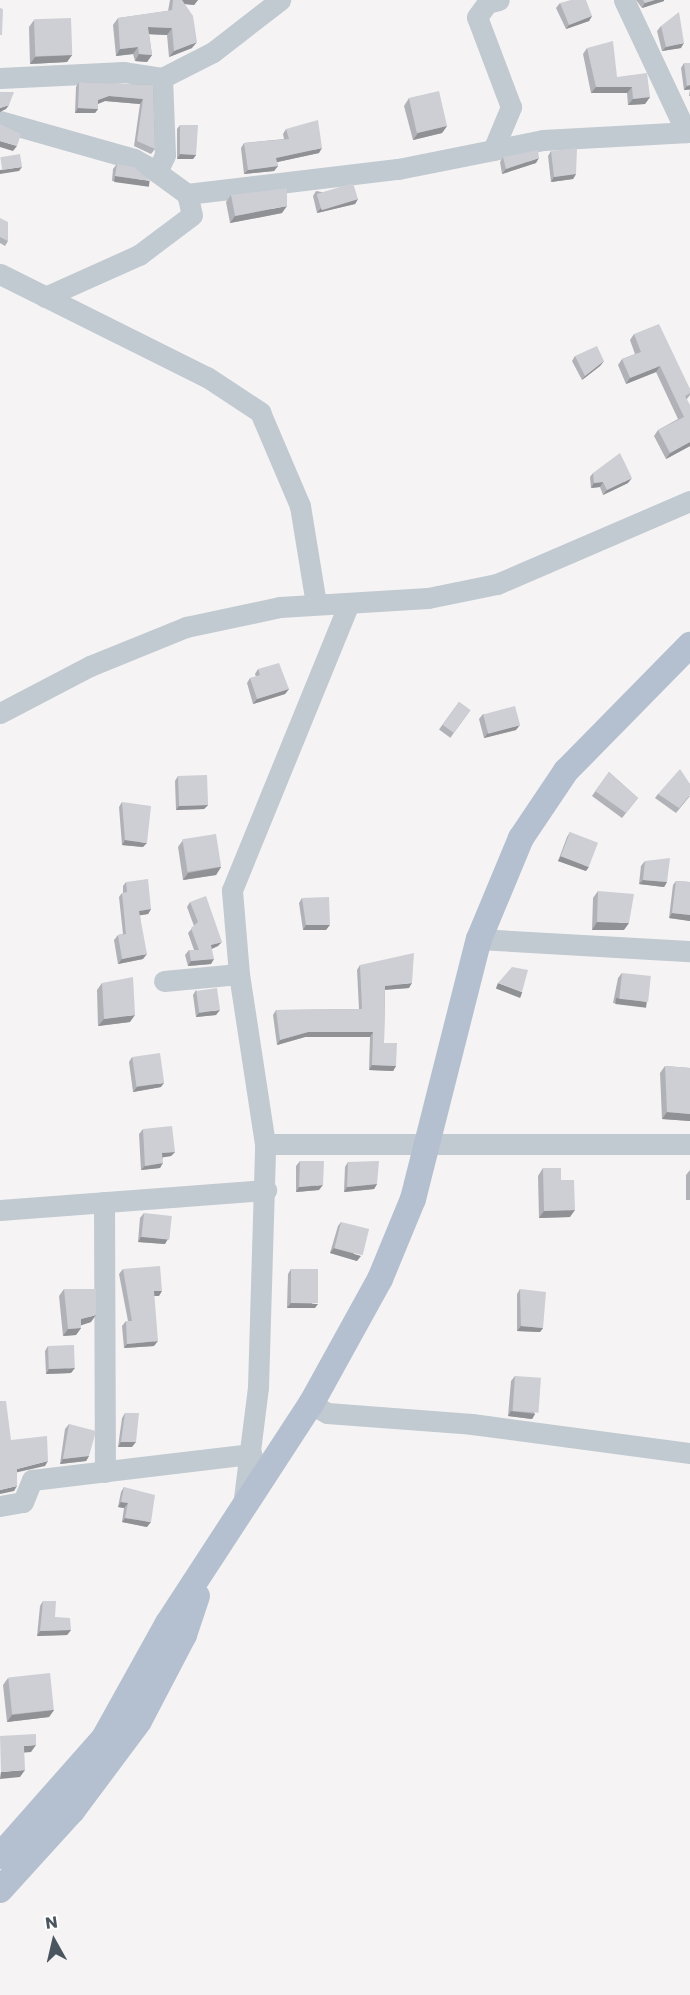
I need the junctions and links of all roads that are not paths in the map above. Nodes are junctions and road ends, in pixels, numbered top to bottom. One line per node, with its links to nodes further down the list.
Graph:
1 (280, 0): 5 (street)
2 (499, 0): 8 (street)
3 (624, 0): 7 (street)
4 (0, 78): 5 (street)
5 (162, 78): 9 (street)
6 (0, 121): 9 (street)
7 (688, 132): 8 (street)
8 (494, 150): 10 (street)
9 (157, 172): 10 (street)
10 (187, 194): 12 (street)
11 (0, 274): 12 (street)
12 (45, 297): 14 (street)
13 (690, 501): 15 (street)
14 (316, 604): 15 (street); 17 (street)
15 (349, 604): 20 (street)
16 (690, 645): 18 (main road)
17 (0, 713)
18 (479, 939): 19 (street); 22 (main road)
19 (690, 951)
20 (239, 974): 21 (street); 23 (street)
21 (164, 981)
22 (426, 1142): 23 (street); 24 (street); 28 (main road)
23 (266, 1144): 25 (street)
24 (690, 1144)
25 (266, 1190): 26 (street); 30 (street)
26 (104, 1202): 27 (street); 31 (street)
27 (0, 1210)
28 (311, 1404): 29 (street); 33 (main road)
29 (690, 1453)
30 (250, 1454): 31 (street); 33 (street)
31 (105, 1472): 32 (street)
32 (0, 1506)
33 (242, 1509): 34 (main road)
34 (207, 1564): 35 (main road); 36 (main road)
35 (0, 1856)
36 (0, 1890)

